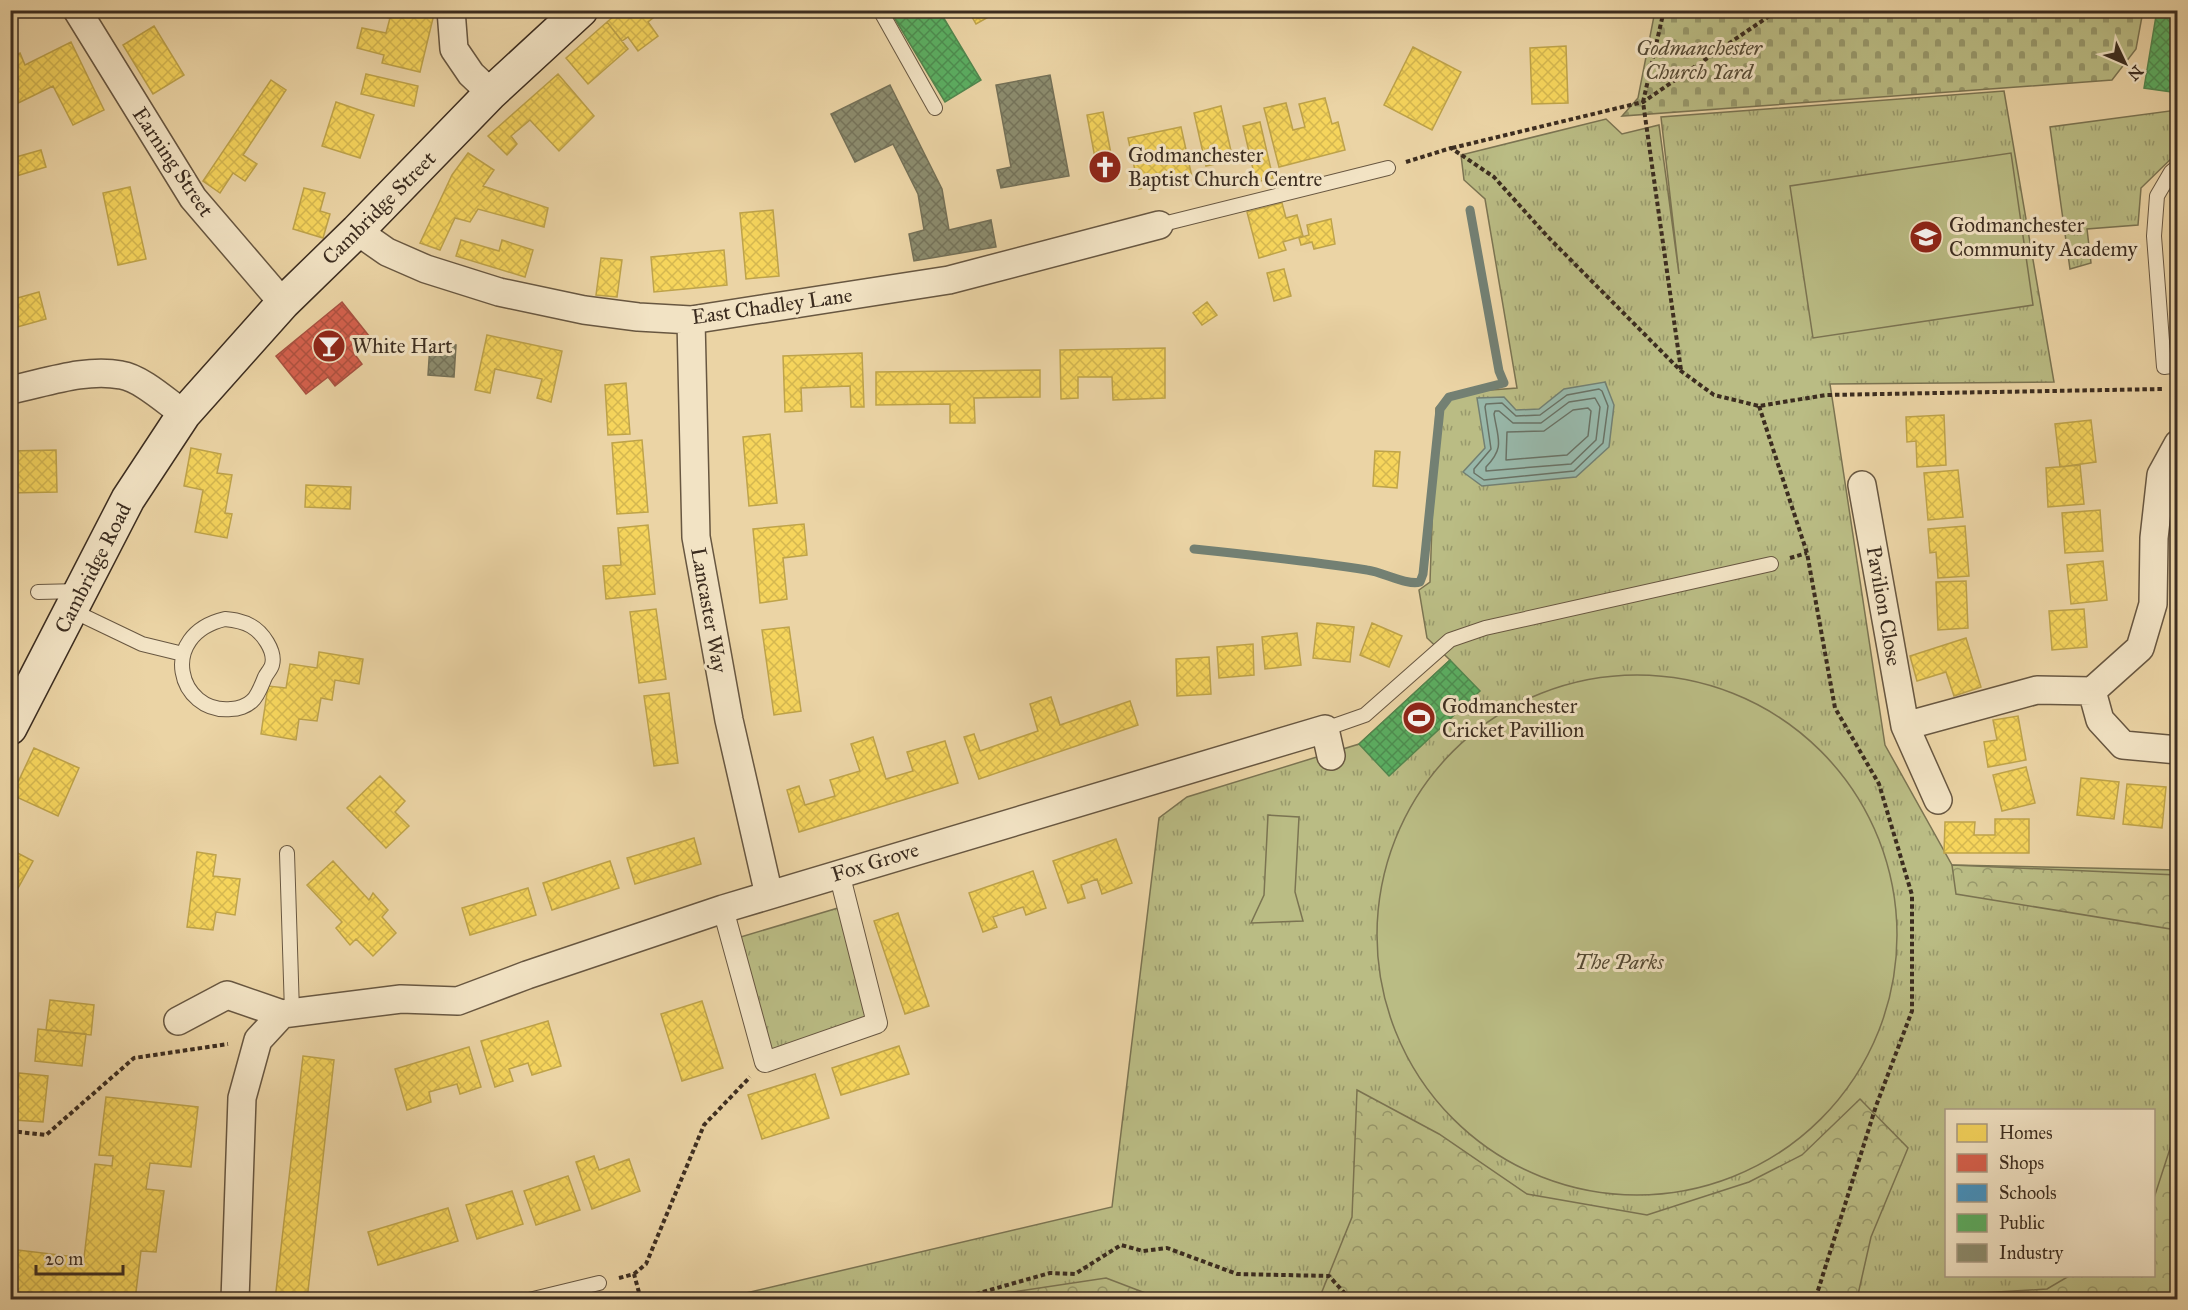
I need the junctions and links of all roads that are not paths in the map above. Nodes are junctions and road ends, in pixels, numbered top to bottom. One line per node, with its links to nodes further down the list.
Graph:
1 (77, 10): 11 (street, Earning Street)
2 (451, 10): 5 (street)
3 (581, 10): 5 (main road, Cambridge Street)
4 (880, 10): 6 (lane)
5 (491, 93): 10 (main road, Cambridge Street)
6 (935, 108)
7 (2178, 166): 13 (lane)
8 (1388, 168): 9 (lane)
9 (1159, 225): 12 (street, East Chadley Lane)
10 (357, 231): 11 (main road, Cambridge Street); 12 (street, East Chadley Lane)
11 (283, 303): 15 (main road, Cambridge Street)
12 (691, 320): 31 (street, Lancaster Way)
13 (2178, 365)
14 (10, 390): 15 (street)
15 (184, 414): 20 (main road, Cambridge Road)
16 (2178, 444): 22 (street)
17 (1862, 485): 23 (street, Pavilion Close)
18 (1771, 564): 25 (lane)
19 (38, 592): 20 (lane)
20 (75, 601): 21 (lane); 24 (main road, Cambridge Road)
21 (183, 654): 21 (lane)
22 (2092, 691): 23 (street); 26 (street)
23 (1905, 726): 28 (street, Pavilion Close)
24 (10, 728)
25 (1325, 729): 27 (street); 30 (street, Fox Grove)
26 (2178, 750)
27 (1331, 756)
28 (1938, 800)
29 (287, 853): 33 (lane)
30 (839, 873): 31 (street, Fox Grove); 32 (street)
31 (769, 895): 32 (street, Fox Grove)
32 (723, 909): 33 (street, Fox Grove)
33 (287, 1013): 34 (street); 36 (street)
34 (177, 1021)
35 (599, 1283): 37 (lane)
36 (235, 1299)
37 (529, 1299)

